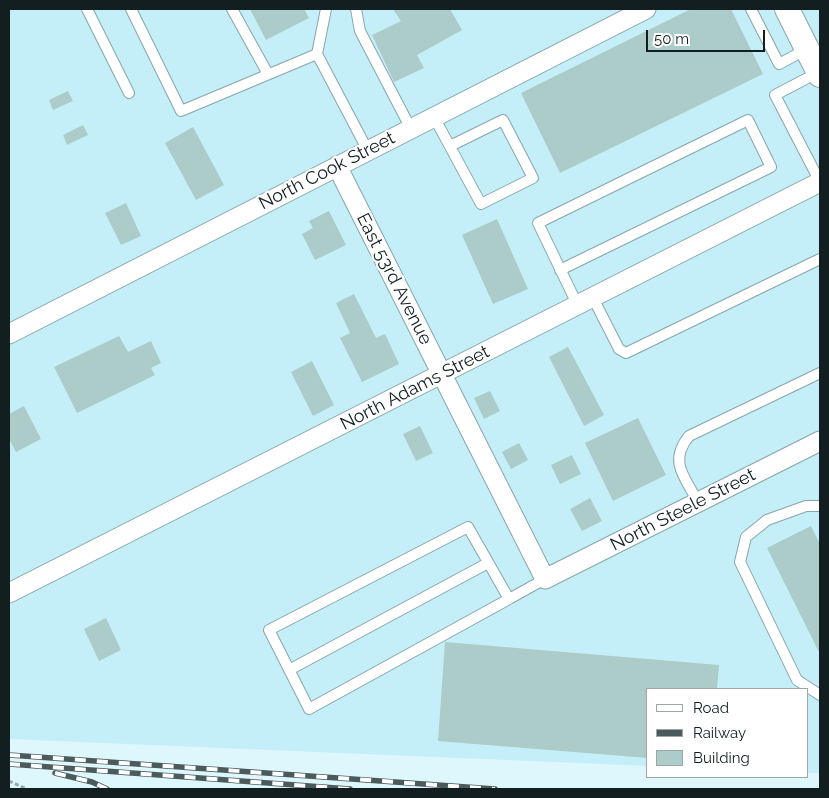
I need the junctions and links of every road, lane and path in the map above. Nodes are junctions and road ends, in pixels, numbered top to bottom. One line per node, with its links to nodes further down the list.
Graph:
1 (87, 9): 13 (lane)
2 (131, 9): 11 (lane)
3 (232, 9): 11 (lane)
4 (326, 9): 10 (lane)
5 (356, 9): 15 (lane)
6 (646, 9): 14 (street, North Cook Street)
7 (751, 9): 9 (lane)
8 (786, 9): 9 (street)
9 (807, 49): 12 (street)
10 (317, 54): 11 (lane); 17 (lane)
11 (268, 74)
12 (820, 74): 19 (lane)
13 (129, 93)
14 (434, 117): 15 (street, North Cook Street); 16 (lane)
15 (411, 129): 17 (street, North Cook Street)
16 (450, 146): 16 (lane)
17 (368, 151): 18 (street, North Cook Street)
18 (337, 166): 23 (street, North Cook Street); 25 (street, East 53rd Avenue)
19 (820, 182): 22 (street, North Adams Street)
20 (820, 259): 22 (lane)
21 (560, 270): 21 (lane); 22 (lane)
22 (585, 302): 25 (street, North Adams Street)
23 (9, 334)
24 (820, 373): 27 (lane)
25 (442, 375): 30 (street, East 53rd Avenue); 31 (street, North Adams Street)
26 (820, 441): 27 (street, North Steele Street)
27 (698, 502): 30 (street, North Steele Street)
28 (820, 506): 34 (lane)
29 (488, 563): 32 (lane); 33 (lane); 33 (lane)
30 (545, 579): 32 (lane)
31 (9, 593)
32 (509, 599): 33 (lane)
33 (289, 670)
34 (820, 695)
35 (9, 782): 36 (path)
36 (27, 789)

